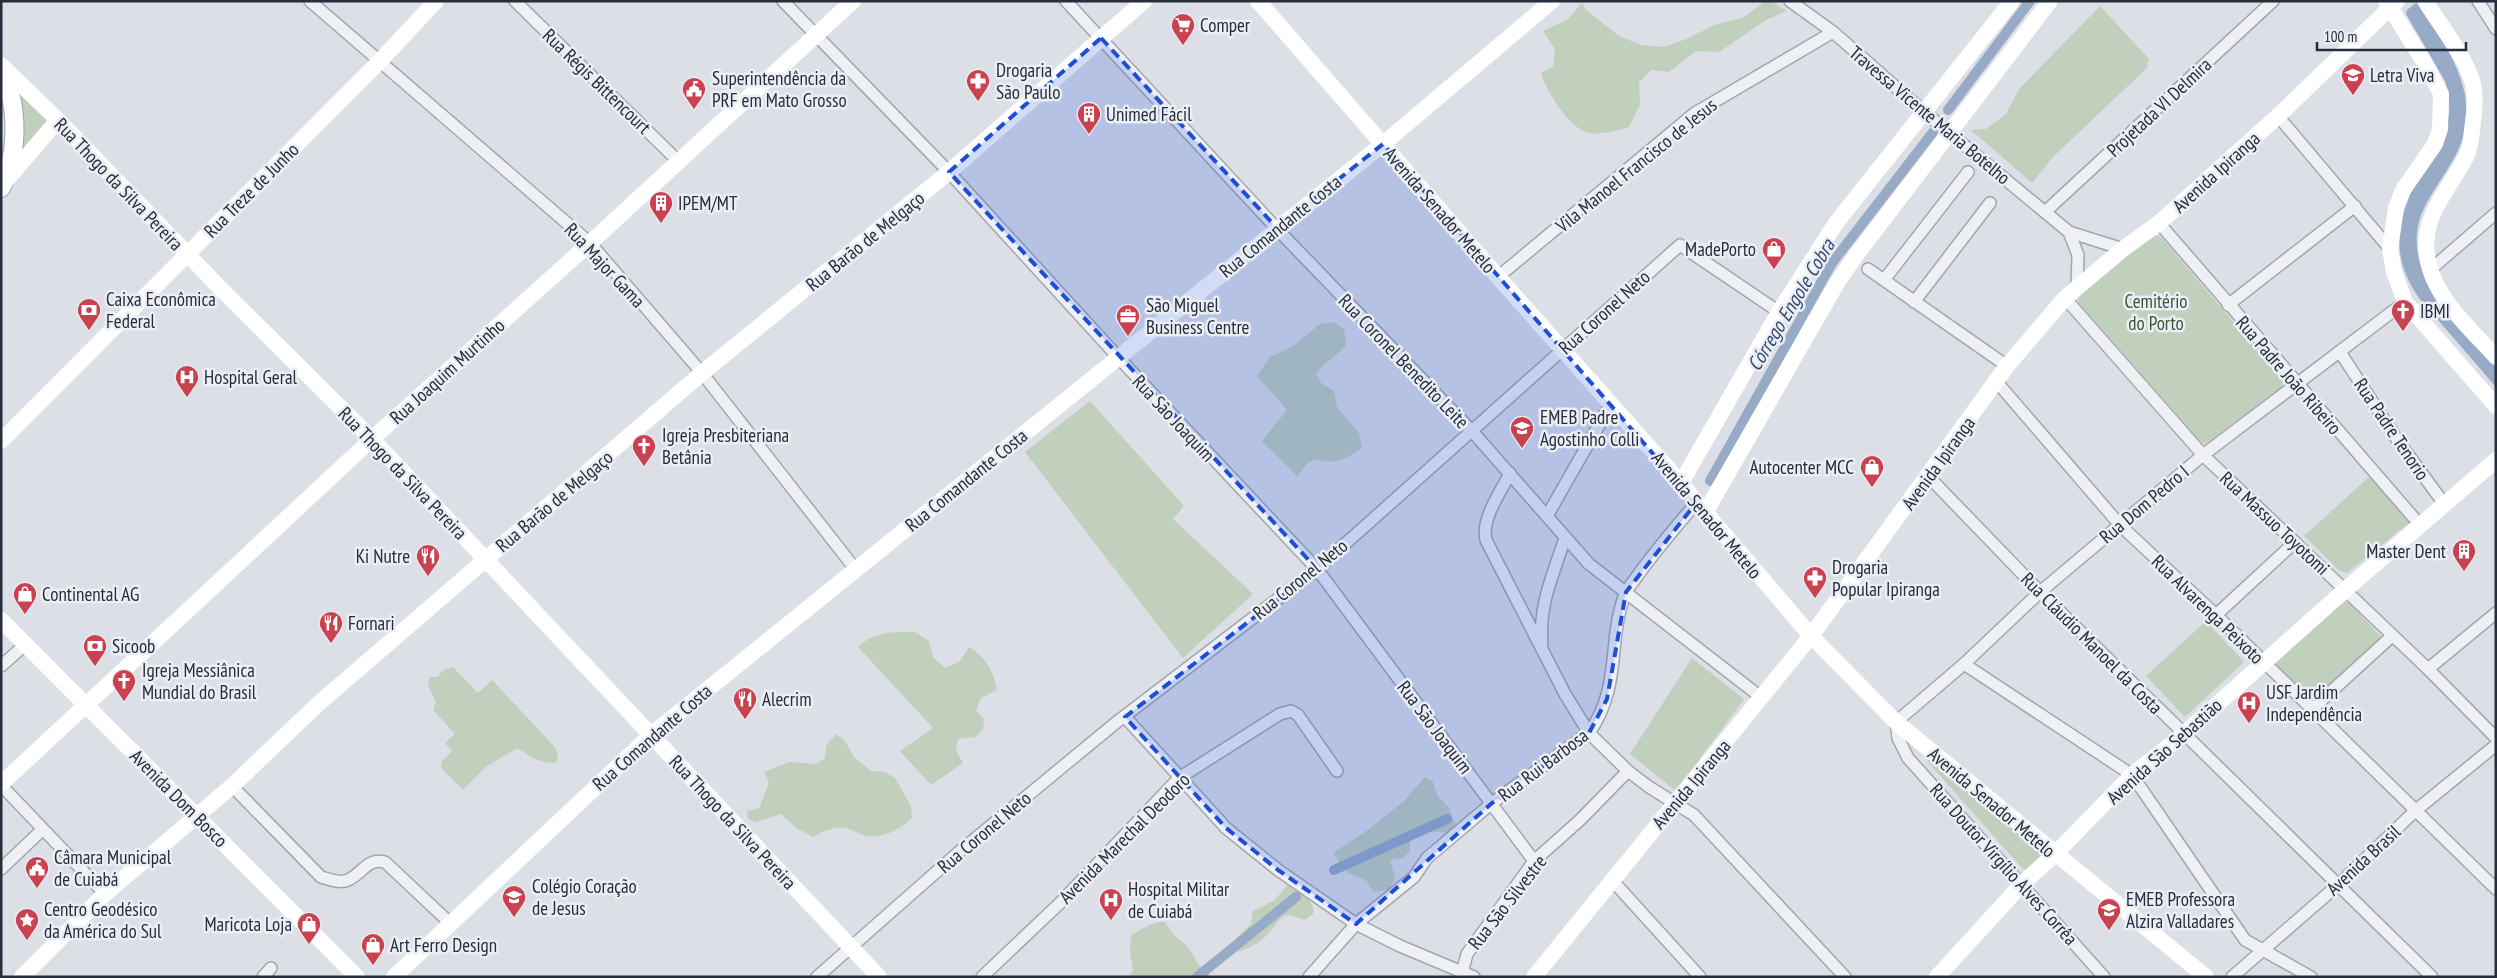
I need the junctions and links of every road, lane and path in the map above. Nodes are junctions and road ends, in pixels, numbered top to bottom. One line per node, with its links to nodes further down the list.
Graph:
1 (310, 1): 23 (street, Rua Major Gama)
2 (436, 1): 23 (street, Rua Treze de Junho)
3 (515, 1): 31 (street, Rua Régis Bittencourt)
4 (783, 1): 21 (street, Rua São Joaquim)
5 (853, 1): 21 (street, Rua Joaquim Murtinho)
6 (1066, 1): 22 (street, Rua Coronel Benedito Leite)
7 (1144, 1): 22 (street, Rua Barão de Melgaço)
8 (1258, 1): 30 (street, Avenida Senador Metelo)
9 (1552, 1): 30 (street, Rua Comandante Costa)
10 (1790, 1): 18 (street, Travessa Vicente Maria Botelho)
11 (1805, 1): 18 (street)
12 (2012, 1): 26 (street)
13 (2050, 1): 29 (street)
14 (2273, 1): 37 (street, Projetada VI Delmira)
15 (2425, 1): 47 (street)
16 (2478, 1): 19 (street)
17 (2391, 4): 27 (street, Avenida Ipiranga); 44 (street)
18 (1812, 15): 20 (street, Travessa Vicente Maria Botelho)
19 (2496, 29)
20 (1833, 32): 26 (street, Travessa Vicente Maria Botelho); 48 (street, Vila Manoel Francisco de Jesus)
21 (816, 34): 31 (street, Rua Joaquim Murtinho); 32 (street, Rua São Joaquim)
22 (1101, 38): 32 (street, Rua Barão de Melgaço); 40 (street, Rua Coronel Benedito Leite)
23 (378, 62): 42 (street, Rua Major Gama); 45 (street, Rua Treze de Junho)
24 (1, 65): 28 (street, Rua Thogo da Silva Pereira)
25 (1, 70): 34 (main road)
26 (1924, 112): 29 (street, Travessa Vicente Maria Botelho); 54 (street)
27 (2278, 116): 36 (street); 39 (street, Avenida Ipiranga)
28 (58, 120): 34 (street); 45 (street, Rua Thogo da Silva Pereira)
29 (1949, 133): 37 (street, Travessa Vicente Maria Botelho); 74 (street)
30 (1383, 144): 40 (street, Rua Comandante Costa); 48 (street, Avenida Senador Metelo)
31 (678, 161): 42 (street, Rua Joaquim Murtinho)
32 (949, 172): 57 (street, Rua São Joaquim); 60 (street, Rua Barão de Melgaço)
33 (1968, 172): 49 (street)
34 (3, 185)
35 (1990, 203): 51 (street)
36 (2355, 206): 44 (street); 53 (street)
37 (2045, 212): 41 (street, Travessa Vicente Maria Botelho)
38 (2496, 213): 47 (street)
39 (2159, 223): 43 (street, Avenida Ipiranga); 53 (street, Rua Padre João Ribeiro)
40 (1276, 228): 57 (street, Rua Comandante Costa); 65 (street, Rua Coronel Benedito Leite)
41 (2069, 232): 43 (street, Travessa Vicente Maria Botelho); 50 (street, Travessa Vicente Maria Botelho)
42 (590, 243): 60 (street, Rua Major Gama); 66 (street, Rua Joaquim Murtinho)
43 (2123, 249): 50 (street, Avenida Ipiranga)
44 (2390, 249): 52 (street)
45 (187, 254): 66 (street, Rua Thogo da Silva Pereira); 67 (street, Rua Treze de Junho)
46 (1868, 269): 49 (street)
47 (2430, 270): 58 (street)
48 (1498, 277): 55 (street, Avenida Senador Metelo)
49 (1884, 280): 51 (street)
50 (2071, 293): 59 (street, Avenida Ipiranga); 68 (street, Rua Massuo Toyotomi)
51 (1914, 302): 59 (street)
52 (2406, 302): 56 (street, Rua Dom Pedro I); 64 (street)
53 (2228, 305): 62 (street, Rua Padre João Ribeiro)
54 (1779, 312): 55 (street, Rua Coronel Neto); 72 (street)
55 (1564, 348): 63 (street, Avenida Senador Metelo); 65 (street, Rua Coronel Neto)
56 (2340, 352): 62 (street, Rua Dom Pedro I); 73 (street, Rua Padre Tenorio)
57 (1117, 356): 81 (street, Rua São Joaquim); 82 (street, Rua Comandante Costa)
58 (2496, 357)
59 (2007, 366): 61 (street, Avenida Ipiranga)
60 (702, 373): 80 (street, Rua Barão de Melgaço); 82 (street, Rua Major Gama)
61 (1996, 381): 71 (street, Avenida Ipiranga); 76 (street, Rua Alvarenga Peixoto)
62 (2296, 384): 68 (street, Rua Dom Pedro I); 77 (street, Rua Padre João Ribeiro)
63 (1611, 404): 72 (street, Avenida Senador Metelo); 75 (street)
64 (2496, 406)
65 (1471, 430): 70 (street, Rua Coronel Benedito Leite); 81 (street, Rua Coronel Neto)
66 (372, 439): 80 (street, Rua Thogo da Silva Pereira); 98 (street, Rua Joaquim Murtinho)
67 (1, 441)
68 (2203, 455): 76 (street, Rua Dom Pedro I); 79 (street, Rua Massuo Toyotomi)
69 (2496, 460): 73 (street, Avenida São Sebastião)
70 (1510, 473): 75 (street, Rua Coronel Benedito Leite); 92 (street)
71 (1928, 475): 85 (street, Rua Cláudio Manoel da Costa); 89 (street, Avenida Ipiranga)
72 (1681, 483): 74 (street, Avenida Senador Metelo)
73 (2445, 505): 77 (street, Avenida São Sebastião)
74 (1700, 508): 84 (street, Rua Rui Barbosa); 89 (street, Avenida Senador Metelo)
75 (1547, 516): 78 (street, Rua Coronel Benedito Leite)
76 (2120, 525): 85 (street, Rua Dom Pedro I); 87 (street, Rua Alvarenga Peixoto)
77 (2420, 525): 83 (street, Avenida São Sebastião)
78 (1565, 538): 84 (street, Rua Coronel Benedito Leite); 92 (street)
79 (2295, 542): 83 (street, Rua Massuo Toyotomi); 87 (street)
80 (485, 559): 104 (street, Rua Thogo da Silva Pereira); 112 (street, Rua Barão de Melgaço)
81 (1316, 569): 100 (street, Rua Coronel Neto); 114 (street, Rua São Joaquim)
82 (856, 570): 104 (street, Rua Comandante Costa)
83 (2345, 590): 90 (street, Rua Massuo Toyotomi); 93 (street, Avenida São Sebastião)
84 (1626, 592): 97 (street, Rua Coronel Benedito Leite); 102 (street, Rua Rui Barbosa)
85 (2040, 592): 94 (street, Rua Dom Pedro I); 103 (street, Rua Cláudio Manoel da Costa)
86 (2496, 613): 96 (street)
87 (2216, 615): 93 (street, Rua Alvarenga Peixoto)
88 (1, 620): 91 (street, Avenida Dom Bosco)
89 (1811, 636): 97 (street, Avenida Ipiranga); 101 (street, Avenida Senador Metelo)
90 (2392, 636): 96 (street, Rua Massuo Toyotomi); 99 (street)
91 (26, 644): 95 (street); 98 (street, Avenida Dom Bosco)
92 (1543, 650): 102 (street)
93 (2264, 662): 99 (street, Rua Alvarenga Peixoto); 103 (street, Avenida São Sebastião)
94 (1964, 664): 101 (street, Rua Dom Pedro I); 109 (street)
95 (1, 666)
96 (2428, 669): 105 (street, Rua Massuo Toyotomi)
97 (1762, 698): 113 (street, Avenida Ipiranga)
98 (86, 705): 111 (street, Rua Joaquim Murtinho); 116 (street, Avenida Dom Bosco)
99 (2312, 709): 115 (street, Rua Alvarenga Peixoto)
100 (1125, 717): 110 (street); 128 (street, Rua Coronel Neto)
101 (1896, 722): 118 (street, Avenida Senador Metelo); 122 (street, Rua Doutor Virgílio Alves Corrêa)
102 (1589, 733): 108 (street); 114 (street, Rua Rui Barbosa)
103 (2184, 734): 109 (street, Avenida São Sebastião); 123 (street, Rua Cláudio Manoel da Costa)
104 (651, 735): 126 (street, Rua Comandante Costa); 128 (street, Rua Thogo da Silva Pereira)
105 (2496, 738)
106 (2496, 746): 115 (street, Avenida Brasil)
107 (1337, 770): 110 (street, Avenida Marechal Deodoro)
108 (1628, 771): 113 (street); 119 (street, Rua São Silvestre)
109 (2132, 775): 118 (street, Avenida São Sebastião); 129 (street)
110 (1179, 778): 127 (street); 138 (street, Avenida Marechal Deodoro)
111 (1, 785): 117 (street)
112 (232, 786): 116 (street, Rua Barão de Melgaço); 126 (street)
113 (1676, 802): 121 (street, Avenida Ipiranga); 143 (street)
114 (1492, 804): 119 (street, Rua São Joaquim); 127 (street, Rua Rui Barbosa)
115 (2415, 811): 123 (street, Avenida Brasil); 124 (street, Rua Alvarenga Peixoto)
116 (197, 817): 125 (street, Rua Barão de Melgaço); 134 (street, Avenida Dom Bosco)
117 (42, 830): 120 (street); 125 (street)
118 (2055, 854): 122 (street, Avenida São Sebastião); 146 (street, Avenida Senador Metelo)
119 (1534, 862): 131 (street, Rua São Silvestre)
120 (1, 869)
121 (1612, 880): 141 (street, Avenida Ipiranga); 142 (street)
122 (2022, 884): 144 (street, Avenida São Sebastião); 145 (street, Rua Doutor Virgílio Alves Corrêa)
123 (2338, 885): 129 (street, Avenida Brasil); 149 (street, Rua Cláudio Manoel da Costa)
124 (2496, 889)
125 (105, 894): 132 (street, Rua Barão de Melgaço)
126 (451, 924): 135 (street, Rua Comandante Costa)
127 (1356, 924): 131 (street); 139 (street, Rua Rui Barbosa)
128 (850, 946): 136 (street, Rua Coronel Neto); 137 (street, Rua Thogo da Silva Pereira)
129 (2260, 950): 147 (street, Avenida Brasil); 148 (street)
130 (271, 968): 133 (street)
131 (1461, 974): 140 (street)
132 (22, 977)
133 (263, 977)
134 (357, 977)
135 (394, 977)
136 (817, 977)
137 (879, 977)
138 (982, 977)
139 (1309, 977)
140 (1474, 977)
141 (1534, 977)
142 (1700, 977)
143 (1845, 977)
144 (1937, 977)
145 (2104, 977)
146 (2206, 977)
147 (2232, 977)
148 (2310, 977)
149 (2432, 977)

